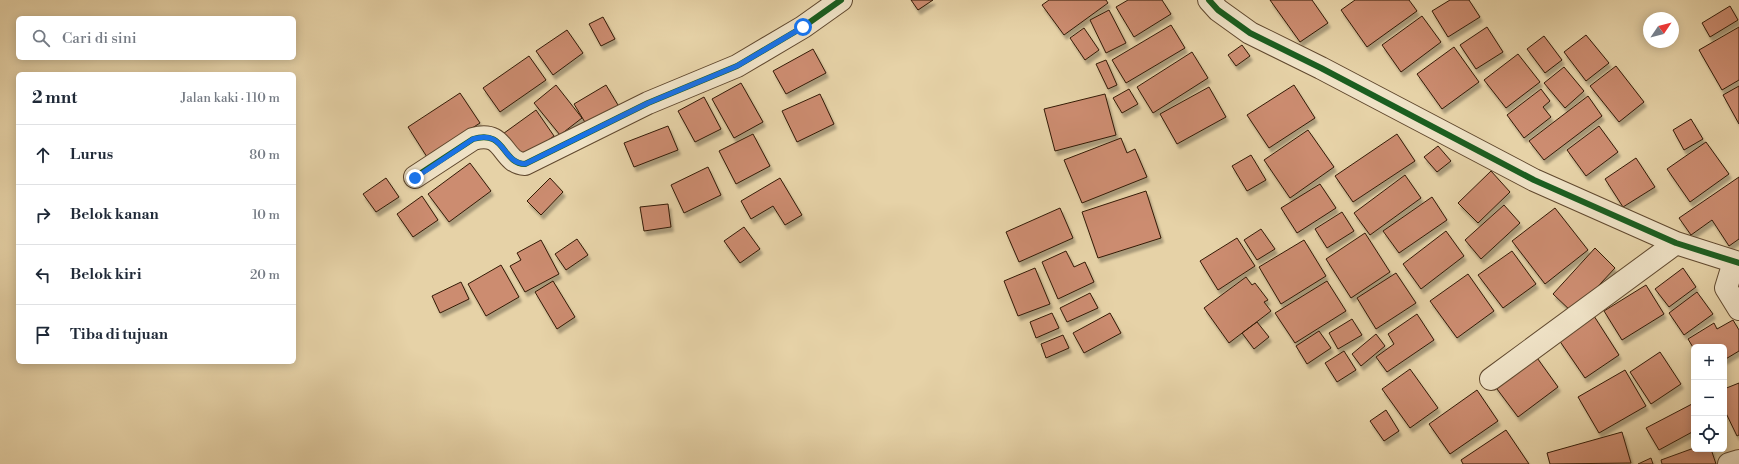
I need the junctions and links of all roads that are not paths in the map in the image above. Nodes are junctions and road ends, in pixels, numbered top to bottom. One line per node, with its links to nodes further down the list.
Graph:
1 (841, 0): 3 (street)
2 (1209, 0): 4 (street)
3 (415, 178)
4 (1676, 243): 5 (street); 7 (street)
5 (1736, 263): 6 (street)
6 (1739, 309)
7 (1491, 379)
8 (1739, 461): 9 (street)
9 (1729, 464)

